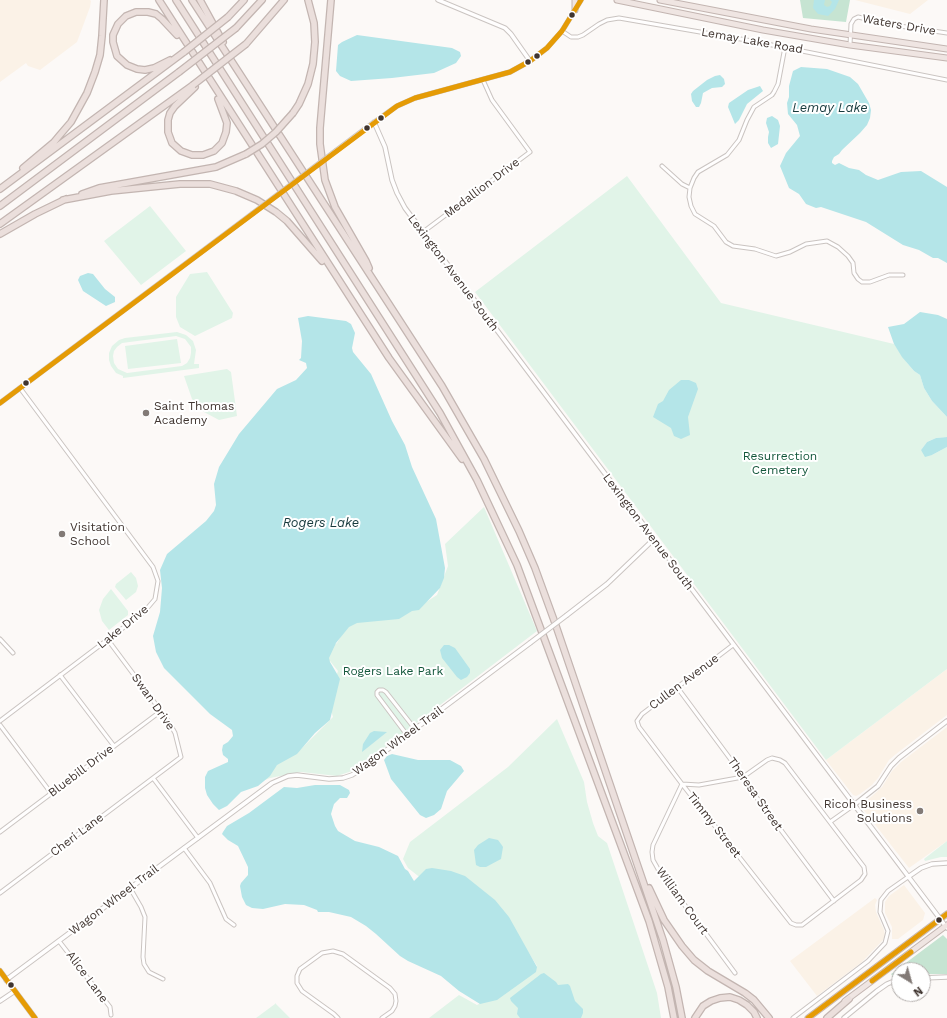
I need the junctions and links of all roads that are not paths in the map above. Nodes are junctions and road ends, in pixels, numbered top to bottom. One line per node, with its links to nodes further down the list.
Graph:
1 (104, 0): 37 (highway)
2 (158, 0): 22 (highway)
3 (176, 0): 48 (highway)
4 (192, 0): 29 (highway)
5 (200, 0): 29 (highway)
6 (241, 0): 17 (highway)
7 (244, 0): 17 (highway)
8 (262, 0): 39 (highway, bridge)
9 (284, 0): 32 (highway, bridge)
10 (308, 0): 38 (highway, bridge)
11 (331, 0): 44 (highway)
12 (438, 0): 28 (street)
13 (575, 0): 18 (highway)
14 (581, 0): 18 (street)
15 (617, 0): 23 (highway)
16 (660, 0): 21 (highway)
17 (236, 9): 27 (highway, bridge)
18 (574, 10): 19 (street)
19 (562, 31): 24 (street, Lemay Lake Road); 28 (street)
20 (947, 33): 21 (street, Waters Drive)
21 (850, 35): 23 (street); 25 (highway)
22 (186, 44): 27 (highway); 33 (highway)
23 (850, 44): 26 (highway)
24 (785, 47): 31 (street, Lemay Lake Road); 36 (street)
25 (947, 49)
26 (947, 58)
27 (171, 61): 37 (highway)
28 (530, 62): 30 (street)
29 (235, 66): 44 (highway)
30 (483, 80): 34 (street); 41 (street, Medallion Drive)
31 (947, 80)
32 (194, 86): 33 (highway); 40 (highway)
33 (213, 86): 45 (highway)
34 (374, 122): 41 (street, Lexington Avenue South); 46 (street, bridge)
35 (662, 166): 36 (street)
36 (690, 188): 43 (street)
37 (0, 189)
38 (63, 200): 42 (highway); 45 (highway)
39 (0, 206)
40 (0, 224)
41 (423, 232): 49 (street, Lexington Avenue South)
42 (0, 234)
43 (903, 275)
44 (372, 278): 73 (highway)
45 (347, 295): 48 (highway)
46 (20, 388): 47 (street); 51 (street, Lake Drive)
47 (0, 403)
48 (477, 480): 98 (highway)
49 (654, 539): 52 (street, Lexington Avenue South); 61 (street, Wagon Wheel Trail, bridge)
50 (0, 639): 53 (street)
51 (108, 640): 54 (street, Lake Drive); 56 (street, Swan Drive)
52 (733, 645): 55 (street, Cullen Avenue); 68 (street, Lexington Avenue South)
53 (13, 653)
54 (60, 675): 57 (street, Lake Drive); 63 (street)
55 (677, 687): 58 (street, Cullen Avenue); 64 (street, Theresa Street)
56 (161, 711): 63 (street, Bluebill Drive); 65 (street, Swan Drive)
57 (0, 721)
58 (637, 721): 66 (street, Timmy Street)
59 (947, 721): 68 (street)
60 (0, 725): 67 (street)
61 (415, 729): 62 (street, Wagon Wheel Trail); 62 (street)
62 (407, 735): 71 (street, Wagon Wheel Trail)
63 (114, 746): 67 (street, Bluebill Drive)
64 (743, 777): 66 (street); 69 (street); 78 (street, Theresa Street)
65 (153, 778): 71 (street); 77 (street, Cheri Lane)
66 (682, 784): 78 (street, Timmy Street); 85 (street, William Court)
67 (51, 794): 70 (street, Bluebill Drive)
68 (854, 805): 69 (street); 75 (street, Lexington Avenue South)
69 (830, 822): 78 (street)
70 (0, 832)
71 (198, 838): 72 (street, Wagon Wheel Trail)
72 (184, 848): 76 (street, Wagon Wheel Trail); 81 (street)
73 (637, 863): 99 (highway); 102 (highway)
74 (947, 863): 75 (street)
75 (908, 877): 80 (street, Lexington Avenue South); 103 (street)
76 (130, 888): 83 (street, Wagon Wheel Trail); 88 (street)
77 (0, 893)
78 (834, 901)
79 (947, 914): 80 (highway)
80 (940, 919): 82 (street, Lexington Avenue South); 104 (highway)
81 (234, 925)
82 (946, 927): 92 (highway)
83 (60, 941): 89 (street, Wagon Wheel Trail); 94 (street, Alice Lane)
84 (0, 971): 89 (main road)
85 (735, 973)
86 (947, 977): 87 (street)
87 (931, 978)
88 (163, 979)
89 (6, 980): 91 (main road)
90 (891, 982): 106 (street)
91 (15, 991): 93 (street); 95 (main road)
92 (849, 998): 105 (highway)
93 (0, 1002)
94 (111, 1015)
95 (35, 1018)
96 (338, 1018): 97 (street)
97 (382, 1018)
98 (674, 1018)
99 (682, 1018)
100 (695, 1018): 101 (highway)
101 (757, 1018)
102 (769, 1018)
103 (793, 1018)
104 (808, 1018)
105 (826, 1018)
106 (844, 1018)

